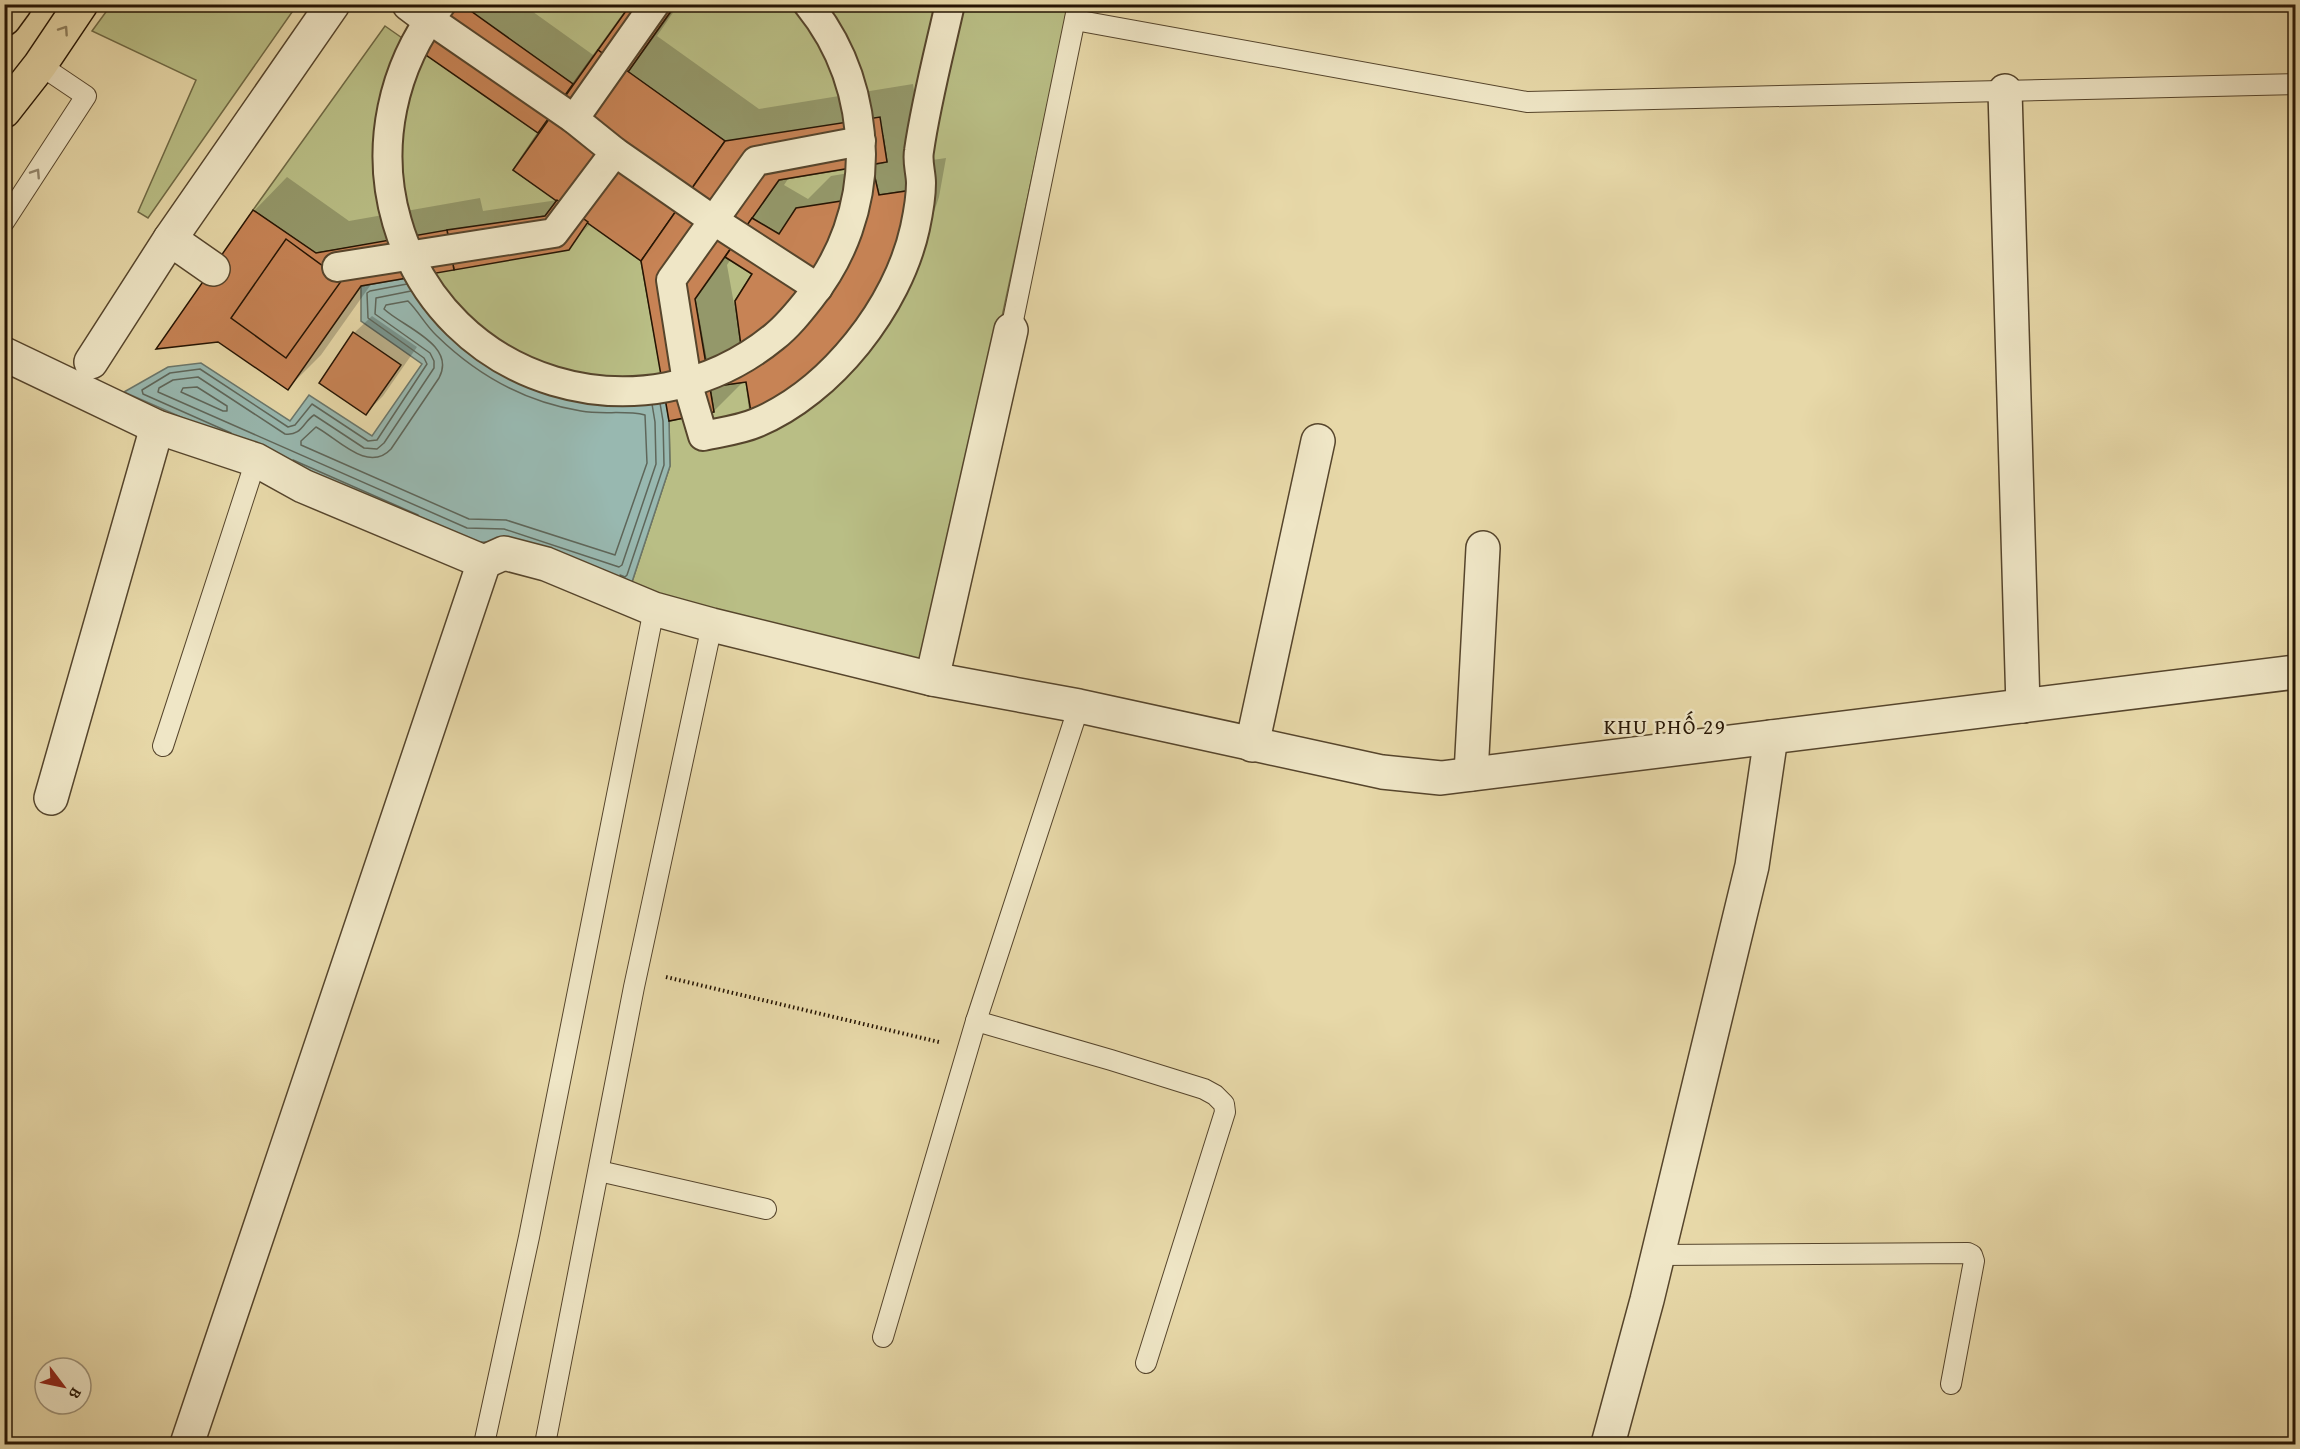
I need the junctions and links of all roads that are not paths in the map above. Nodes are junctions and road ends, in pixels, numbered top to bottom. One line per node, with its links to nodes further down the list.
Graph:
1 (15, 4): 9 (highway)
2 (81, 4): 10 (highway, one-way to 2)
3 (333, 4): 19 (street)
4 (655, 4): 14 (street)
5 (808, 4): 15 (street)
6 (950, 4): 27 (street)
7 (426, 9): 14 (street); 20 (street)
8 (1077, 12): 12 (lane); 24 (lane)
9 (4, 19)
10 (40, 65): 13 (highway); 18 (lane, one-way to 10)
11 (2295, 84): 12 (lane)
12 (2005, 91): 38 (street)
13 (4, 111)
14 (574, 119): 16 (street)
15 (861, 141): 17 (street); 23 (street)
16 (615, 152): 17 (street); 20 (street)
17 (713, 220): 23 (street); 27 (street)
18 (4, 222)
19 (170, 239): 22 (street); 26 (street)
20 (409, 256): 21 (street); 27 (street)
21 (337, 267)
22 (213, 269)
23 (818, 288): 27 (street)
24 (1011, 330): 36 (street)
25 (4, 354): 28 (street)
26 (91, 362)
27 (687, 382)
28 (157, 427): 30 (street); 43 (street)
29 (1318, 441): 40 (street)
30 (256, 460): 32 (street); 41 (lane)
31 (1483, 548): 42 (street)
32 (484, 562): 33 (street); 51 (street)
33 (654, 609): 34 (street); 52 (lane)
34 (712, 626): 36 (street); 45 (lane)
35 (2295, 672): 38 (street)
36 (932, 679): 37 (street)
37 (1079, 706): 40 (street); 44 (lane)
38 (2023, 706): 39 (street)
39 (1771, 737): 42 (street); 47 (street)
40 (1252, 745): 42 (street)
41 (163, 746)
42 (1471, 774)
43 (51, 798)
44 (976, 1021): 48 (lane); 49 (lane)
45 (599, 1171): 46 (lane); 53 (lane)
46 (766, 1209)
47 (1658, 1255): 50 (lane); 54 (street)
48 (883, 1337)
49 (1146, 1363)
50 (1951, 1384)
51 (187, 1444)
52 (484, 1444)
53 (545, 1444)
54 (1608, 1444)

